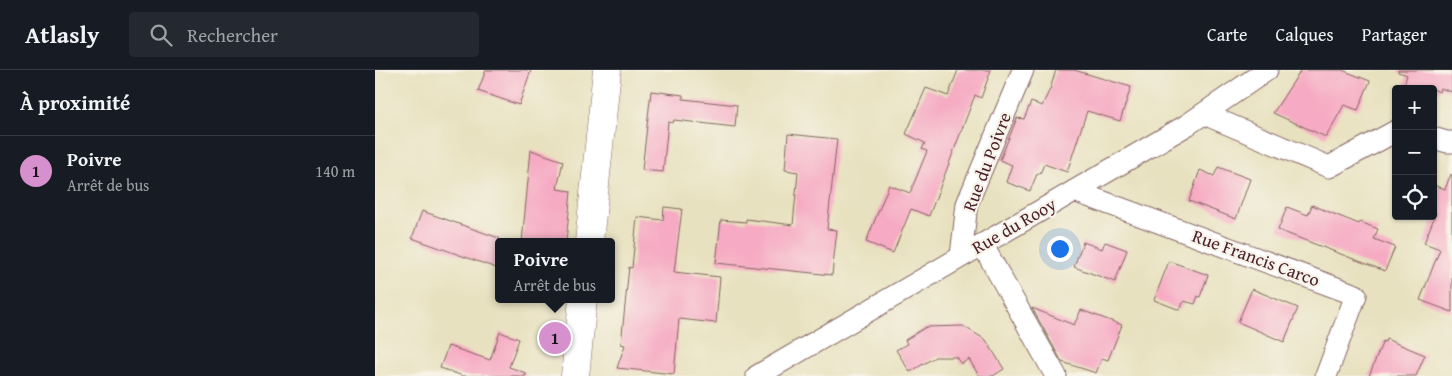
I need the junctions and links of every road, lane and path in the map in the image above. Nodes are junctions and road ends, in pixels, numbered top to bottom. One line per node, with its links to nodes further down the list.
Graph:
1 (607, 70): 9 (main road)
2 (1023, 70): 11 (street, Rue du Poivre)
3 (1267, 70): 4 (street, Rue du Rooy)
4 (1203, 114): 5 (street); 8 (street, Rue du Rooy)
5 (1392, 133)
6 (1437, 139): 7 (street)
7 (1452, 142)
8 (1074, 190): 10 (street, Rue du Rooy); 16 (street, Rue Francis Carco)
9 (589, 238)
10 (982, 244): 11 (street, Rue du Rooy); 15 (street)
11 (961, 256): 14 (street, Rue du Rooy)
12 (583, 303): 13 (main road)
13 (575, 376)
14 (757, 376)
15 (1055, 376)
16 (1326, 376)

